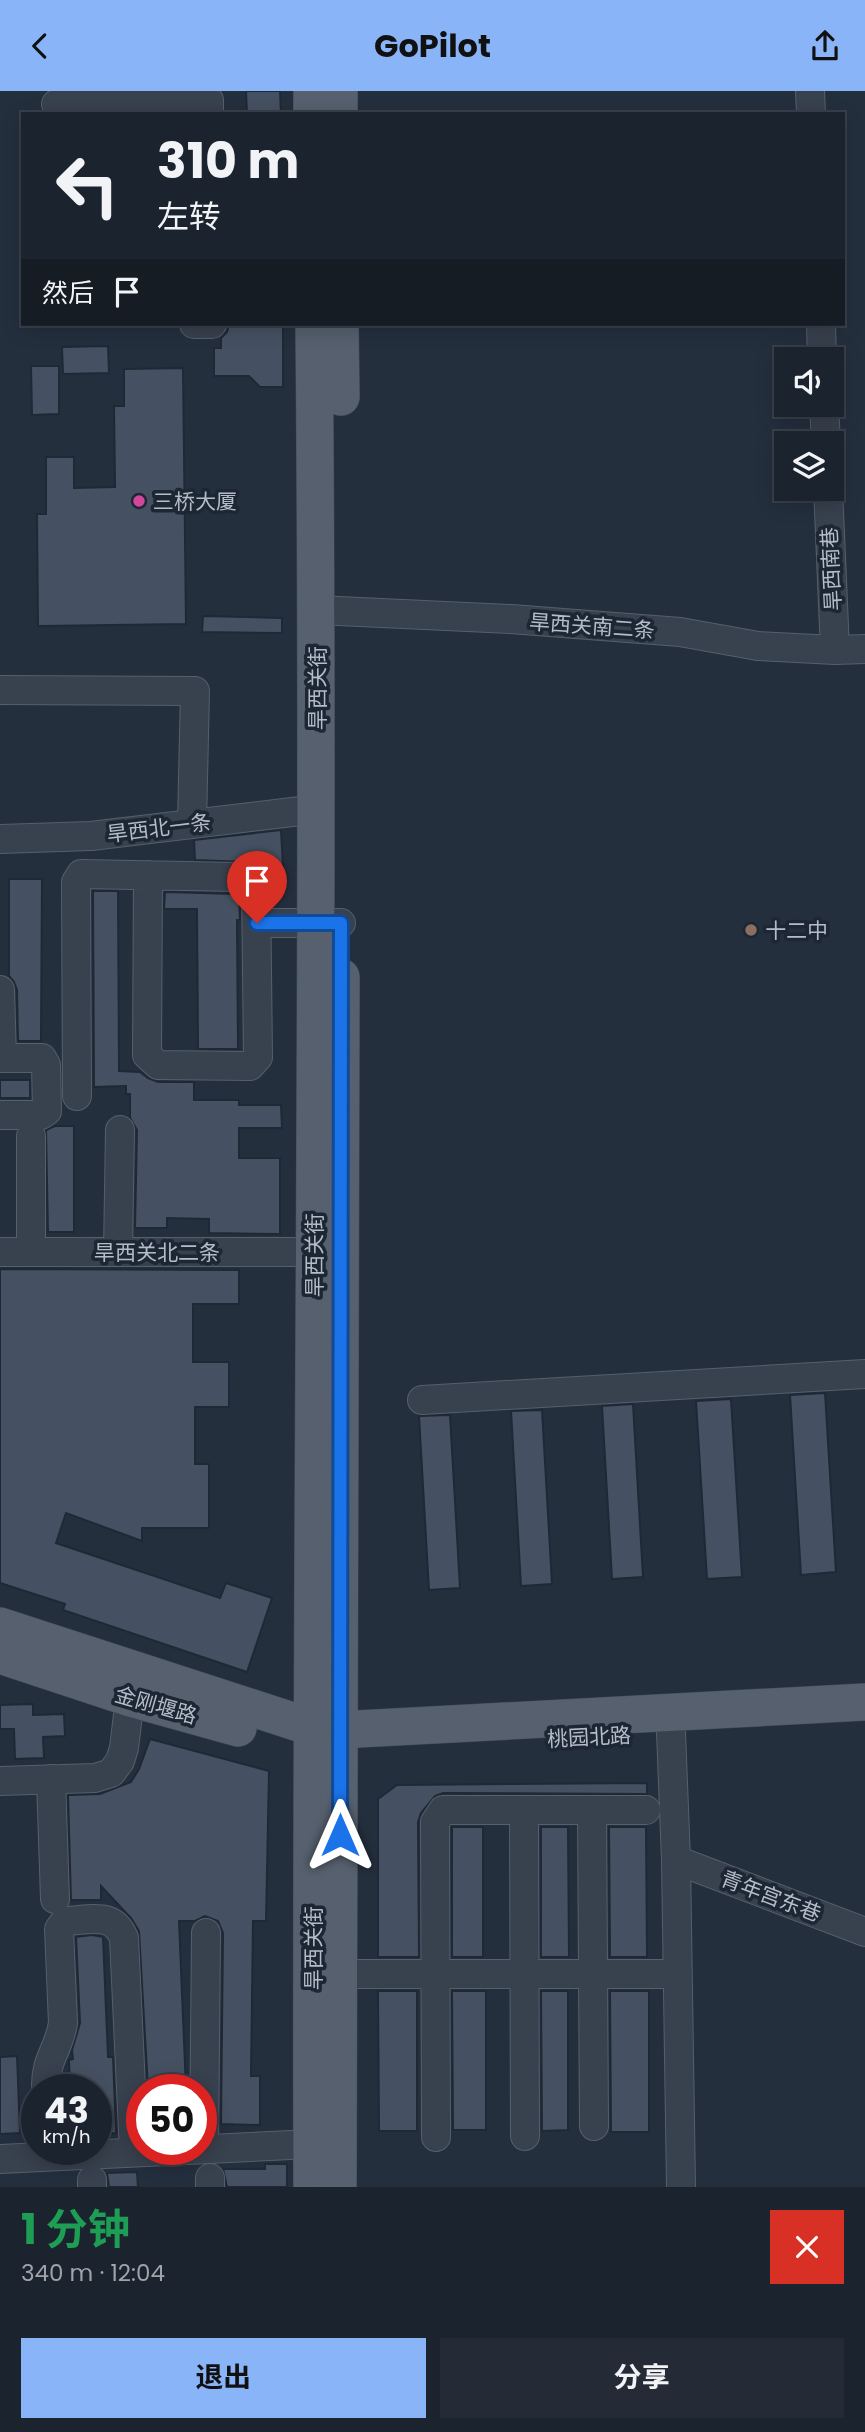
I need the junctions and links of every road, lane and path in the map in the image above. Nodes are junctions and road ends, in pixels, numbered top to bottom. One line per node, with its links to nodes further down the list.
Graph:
1 (312, 91): 7 (main road)
2 (339, 91): 8 (main road)
3 (810, 91): 9 (street)
4 (55, 103): 5 (street)
5 (146, 108): 6 (street)
6 (209, 112)
7 (312, 112)
8 (339, 112)
9 (811, 112)
10 (314, 326): 15 (main road, 旱西关街)
11 (340, 326): 15 (main road, 旱西关街)
12 (821, 326): 13 (street)
13 (822, 347)
14 (829, 501): 17 (street, 旱西南巷)
15 (329, 610): 17 (street, 旱西关南二条); 19 (main road, 旱西关街); 24 (main road, 旱西关街)
16 (865, 649): 17 (street, 旱西关南二条)
17 (835, 650)
18 (0, 690): 20 (street)
19 (317, 809): 20 (street, 旱西北一条); 24 (main road, 旱西关街)
20 (192, 824): 21 (street, 旱西北一条)
21 (0, 839)
22 (148, 875): 23 (street); 23 (street); 27 (street)
23 (257, 923): 24 (street)
24 (328, 923): 34 (main road, 旱西关街); 43 (main road, 旱西关街)
25 (0, 990): 26 (street)
26 (1, 1058): 28 (street)
27 (77, 1096)
28 (0, 1115)
29 (120, 1130): 33 (street)
30 (30, 1136): 32 (street)
31 (0, 1252): 32 (street, 旱西关北二条)
32 (31, 1252): 33 (street, 旱西关北二条)
33 (118, 1252): 34 (street, 旱西关北二条)
34 (314, 1252): 43 (main road, 旱西关街)
35 (865, 1374): 36 (street)
36 (422, 1400)
37 (0, 1626): 43 (main road)
38 (0, 1655): 39 (main road, 金刚堰路)
39 (130, 1698): 43 (main road, 金刚堰路); 44 (street)
40 (865, 1702): 43 (main road)
41 (865, 1721): 42 (main road, 桃园北路)
42 (671, 1732): 43 (main road, 桃园北路); 49 (street)
43 (327, 1740): 53 (main road, 旱西关街); 64 (main road, 旱西关街)
44 (51, 1779): 45 (street); 50 (street)
45 (0, 1781)
46 (524, 1810): 47 (street); 54 (street); 55 (street)
47 (592, 1810): 48 (street); 56 (street)
48 (646, 1810)
49 (676, 1860): 52 (street, 青年宫东巷); 57 (street)
50 (55, 1899)
51 (205, 1933): 60 (street)
52 (865, 1933)
53 (340, 1974): 54 (street); 69 (main road, 旱西关街)
54 (436, 1974): 55 (street); 63 (street)
55 (524, 1974): 56 (street); 62 (street)
56 (593, 1974): 57 (street); 61 (street)
57 (677, 1974): 70 (street)
58 (46, 2074): 59 (street)
59 (130, 2074)
60 (204, 2074)
61 (594, 2126)
62 (525, 2136)
63 (436, 2137)
64 (312, 2144): 65 (street); 68 (main road, 旱西关街)
65 (217, 2148)
66 (21, 2156): 67 (street)
67 (0, 2159)
68 (312, 2187)
69 (338, 2187)
70 (681, 2187)

